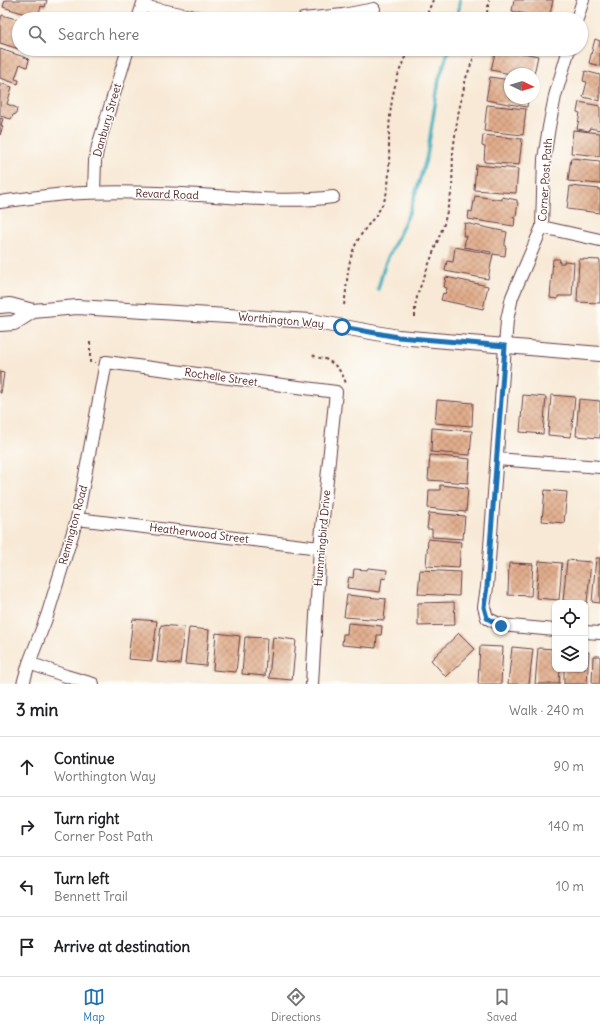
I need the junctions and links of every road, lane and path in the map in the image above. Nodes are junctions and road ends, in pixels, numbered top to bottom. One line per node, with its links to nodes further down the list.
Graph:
1 (433, 0): 8 (path)
2 (489, 0): 9 (path)
3 (583, 0): 10 (street)
4 (143, 3): 6 (street)
5 (374, 9): 7 (street)
6 (178, 12)
7 (358, 12)
8 (427, 12)
9 (487, 12)
10 (579, 12)
11 (126, 56): 15 (street, Danbury Street)
12 (405, 56): 20 (path)
13 (475, 56): 23 (path)
14 (566, 56): 18 (street, Corner Post Path)
15 (94, 192): 16 (street, Revard Road); 17 (street, Revard Road)
16 (333, 197)
17 (0, 202)
18 (542, 227): 19 (street); 26 (street, Corner Post Path)
19 (600, 240)
20 (344, 305)
21 (0, 306): 22 (street)
22 (33, 311): 24 (street); 26 (street, Worthington Way)
23 (415, 317)
24 (0, 324)
25 (90, 342): 29 (path)
26 (505, 346): 27 (street, Worthington Way); 31 (street, Corner Post Path)
27 (600, 354)
28 (313, 355): 30 (path)
29 (106, 362): 30 (street, Rochelle Street); 33 (street, Remington Road)
30 (336, 392): 34 (street, Hummingbird Drive)
31 (497, 459): 32 (street); 35 (street, Corner Post Path)
32 (600, 468)
33 (77, 519): 34 (street, Heatherwood Street); 38 (street, Remington Road)
34 (320, 548): 41 (street, Hummingbird Drive)
35 (552, 630)
36 (588, 632): 37 (street)
37 (600, 633)
38 (29, 663): 39 (street, Remington Road); 40 (street)
39 (23, 684)
40 (93, 684)
41 (312, 684)

